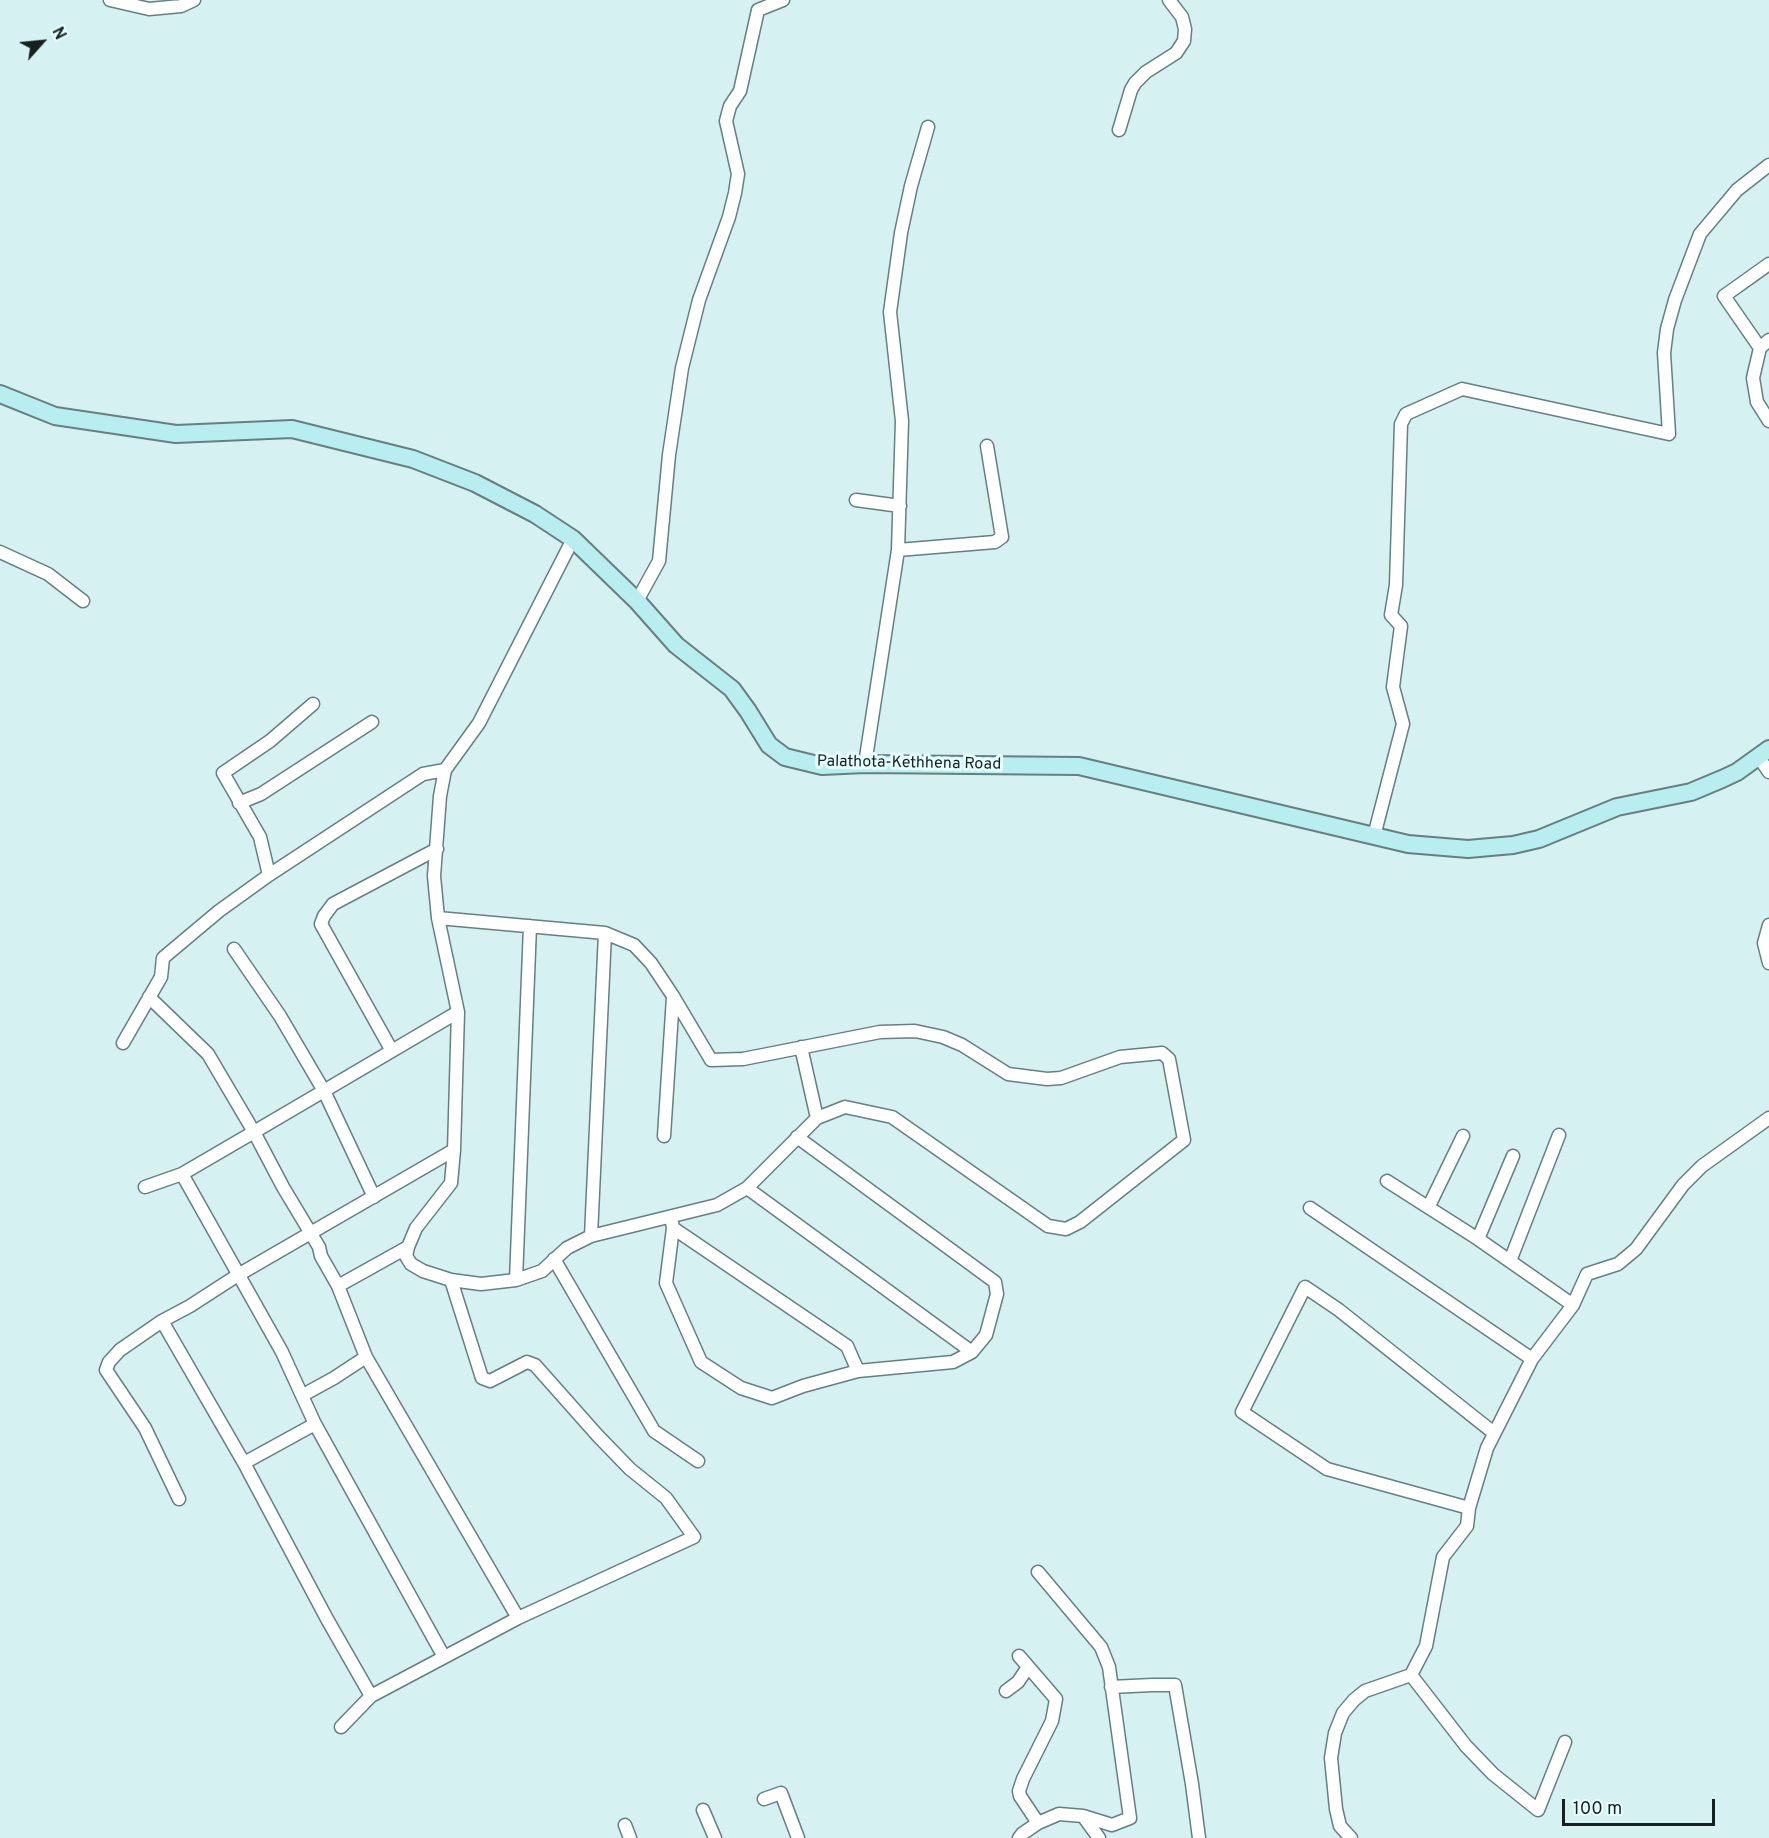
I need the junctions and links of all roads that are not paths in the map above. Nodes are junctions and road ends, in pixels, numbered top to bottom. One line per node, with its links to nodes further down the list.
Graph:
1 (110, 0): 2 (street)
2 (194, 0)
3 (783, 0): 19 (street)
4 (1169, 0): 6 (street)
5 (928, 127): 14 (street)
6 (1119, 130)
7 (1769, 165): 27 (street)
8 (1769, 264): 9 (street)
9 (1765, 344): 11 (street)
10 (0, 393): 15 (street, Palathota-Kethhena Road)
11 (1769, 421)
12 (987, 446): 16 (street)
13 (856, 500): 14 (street)
14 (900, 506): 16 (street)
15 (573, 539): 19 (street, Palathota-Kethhena Road); 24 (street)
16 (898, 550): 23 (street)
17 (0, 552): 18 (street)
18 (83, 601)
19 (637, 602): 23 (street, Palathota-Kethhena Road)
20 (313, 704): 26 (street)
21 (372, 722): 26 (street)
22 (1764, 752): 25 (street); 27 (street, Palathota-Kethhena Road)
23 (865, 764): 27 (street, Palathota-Kethhena Road)
24 (445, 770): 28 (street); 29 (street)
25 (1769, 772)
26 (240, 802): 29 (street)
27 (1374, 836)
28 (436, 849): 30 (street); 41 (street)
29 (268, 876): 37 (street)
30 (438, 918): 32 (street); 38 (street)
31 (1769, 925): 35 (street)
32 (530, 926): 33 (street); 68 (street)
33 (605, 933): 36 (street); 61 (street)
34 (234, 949): 42 (street)
35 (1769, 963)
36 (673, 996): 40 (street); 47 (street)
37 (149, 997): 39 (street); 45 (street)
38 (458, 1012): 41 (street); 50 (street)
39 (123, 1043)
40 (801, 1047): 43 (street); 43 (street)
41 (392, 1052): 42 (street)
42 (324, 1091): 45 (street); 56 (street)
43 (817, 1118): 49 (street)
44 (1769, 1118): 70 (street)
45 (254, 1132): 52 (street); 60 (street)
46 (1559, 1135): 65 (street)
47 (664, 1136)
48 (1463, 1136): 57 (street)
49 (797, 1137): 55 (street); 72 (street)
50 (454, 1150): 56 (street); 63 (street)
51 (1513, 1156): 62 (street)
52 (182, 1174): 54 (street); 66 (street)
53 (1387, 1181): 57 (street)
54 (145, 1187)
55 (747, 1188): 59 (street); 72 (street)
56 (374, 1197): 60 (street)
57 (1429, 1206): 62 (street)
58 (1310, 1208): 74 (street)
59 (672, 1222): 61 (street); 75 (street); 75 (street)
60 (311, 1233): 66 (street); 69 (street)
61 (591, 1236): 64 (street)
62 (1478, 1239): 65 (street)
63 (408, 1247): 67 (street); 69 (street)
64 (554, 1259): 68 (street); 79 (street)
65 (1510, 1261): 70 (street)
66 (238, 1275): 71 (street); 76 (street)
67 (451, 1280): 68 (street); 84 (street)
68 (516, 1280)
69 (338, 1286): 73 (street)
70 (1573, 1305): 74 (street)
71 (162, 1321): 80 (street); 81 (street)
72 (972, 1352): 75 (street)
73 (366, 1358): 76 (street); 84 (street)
74 (1532, 1359): 78 (street)
75 (858, 1371)
76 (303, 1395): 77 (street)
77 (315, 1424): 80 (street); 86 (street)
78 (1494, 1433): 82 (street); 82 (street)
79 (698, 1461)
80 (244, 1463): 91 (street)
81 (179, 1499)
82 (1469, 1508): 88 (street)
83 (1038, 1572): 89 (street)
84 (518, 1618): 86 (street)
85 (1019, 1656): 87 (street)
86 (444, 1657): 91 (street)
87 (1028, 1667): 90 (street); 97 (street)
88 (1411, 1675): 93 (street); 105 (street)
89 (1110, 1687): 96 (street); 104 (street)
90 (1006, 1691)
91 (371, 1696): 92 (street)
92 (341, 1727)
93 (1565, 1742)
94 (764, 1799): 101 (street)
95 (703, 1810): 100 (street)
96 (1083, 1816): 97 (street); 103 (street)
97 (1038, 1823): 102 (street)
98 (625, 1825): 99 (street)
99 (630, 1838)
100 (715, 1838)
101 (798, 1838)
102 (1019, 1838)
103 (1099, 1838)
104 (1198, 1838)
105 (1352, 1838)

